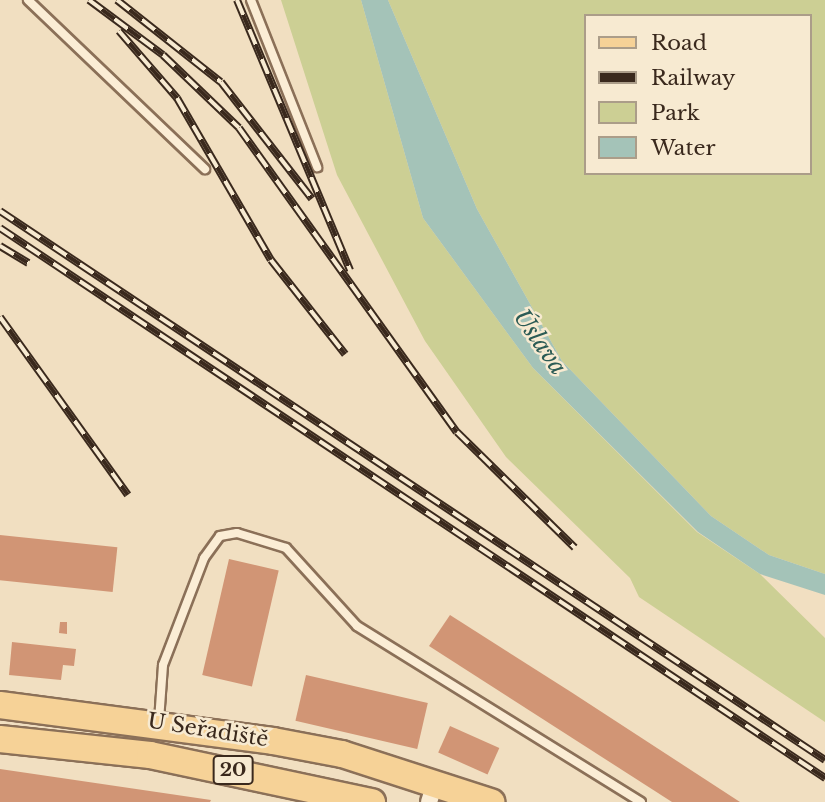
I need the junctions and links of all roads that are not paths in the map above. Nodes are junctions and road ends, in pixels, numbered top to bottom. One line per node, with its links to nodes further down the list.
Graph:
1 (28, 0): 4 (lane)
2 (251, 0): 3 (lane)
3 (317, 167)
4 (205, 169)
5 (0, 705): 6 (main road, U Seřadiště / 20)
6 (159, 721): 8 (main road, U Seřadiště / 20); 11 (lane)
7 (0, 739): 9 (main road, U Seřadiště / 20)
8 (432, 793): 10 (main road, U Seřadiště / 20)
9 (372, 802)
10 (491, 802)
11 (641, 802)

